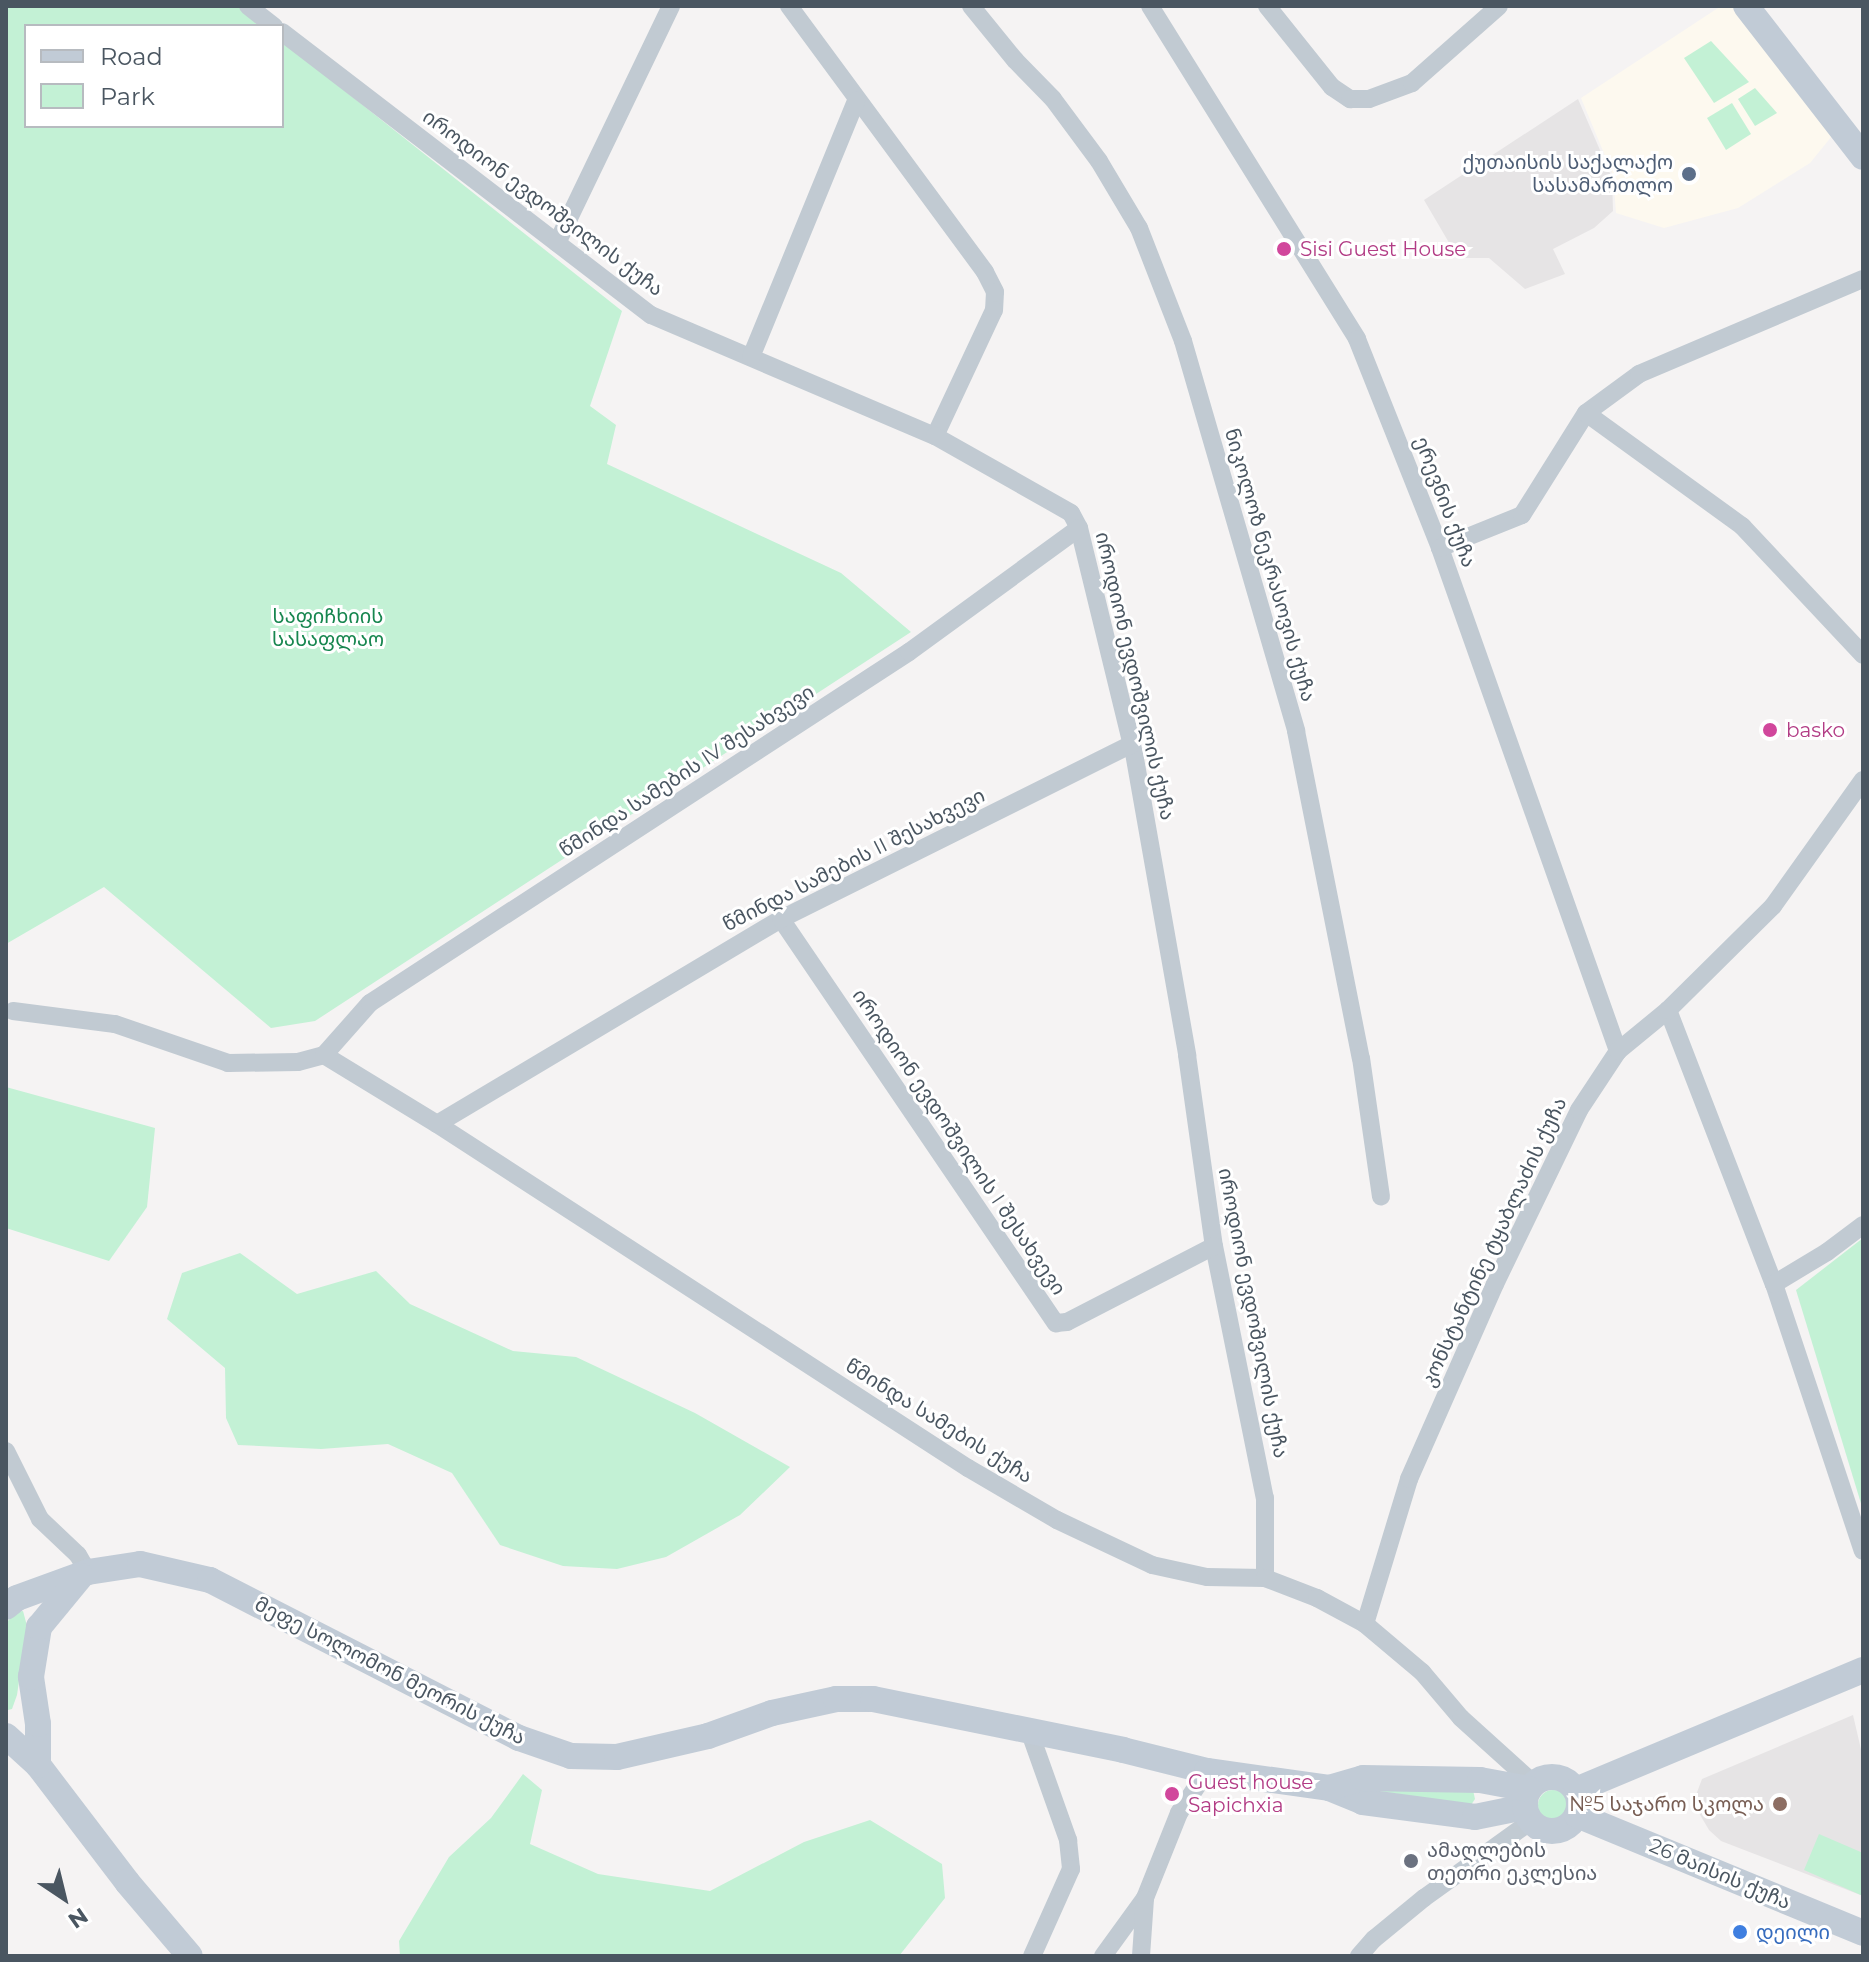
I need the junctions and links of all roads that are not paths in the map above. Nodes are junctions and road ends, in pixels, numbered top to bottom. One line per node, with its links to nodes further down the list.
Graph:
1 (248, 6): 9 (street)
2 (789, 6): 11 (street)
3 (971, 6): 29 (street, ნიკოლოზ ნეკრასოვის ქუჩა)
4 (1150, 6): 19 (street, ერევნის ქუჩა)
5 (1267, 6): 6 (street)
6 (1499, 6)
7 (1746, 6): 12 (main road)
8 (664, 9): 13 (street)
9 (271, 24)
10 (284, 34): 13 (street, იროდიონ ევდოშვილის ქუჩა)
11 (856, 101): 15 (street); 17 (street)
12 (1863, 157)
13 (557, 243): 15 (street, იროდიონ ევდოშვილის ქუჩა)
14 (1863, 279): 16 (street)
15 (751, 357): 17 (street, იროდიონ ევდოშვილის ქუჩა)
16 (1586, 413): 19 (street); 20 (street)
17 (935, 436): 18 (street, იროდიონ ევდოშვილის ქუჩა)
18 (1079, 528): 21 (street, იროდიონ ევდოშვილის ქუჩა); 27 (street, წმინდა სამების IV შესახვევი)
19 (1440, 548): 26 (street, ერევნის ქუჩა)
20 (1863, 655)
21 (1132, 744): 23 (street, წმინდა სამების II შესახვევი); 31 (street, იროდიონ ევდოშვილის ქუჩა)
22 (1863, 780): 24 (street, კონსტანტინე ტყაბლაძის ქუჩა)
23 (781, 919): 28 (street, წმინდა სამების II შესახვევი); 31 (street, იროდიონ ევდოშვილის I შესახვევი)
24 (1668, 1010): 26 (street, კონსტანტინე ტყაბლაძის ქუჩა); 32 (street)
25 (13, 1011): 27 (street)
26 (1618, 1051): 38 (street, კონსტანტინე ტყაბლაძის ქუჩა)
27 (324, 1055): 28 (street, წმინდა სამების ქუჩა)
28 (437, 1124): 36 (street, წმინდა სამების ქუჩა)
29 (1381, 1197)
30 (1863, 1225): 32 (street)
31 (1214, 1246): 36 (street, იროდიონ ევდოშვილის ქუჩა)
32 (1774, 1284): 34 (street)
33 (6, 1451): 35 (street)
34 (1863, 1551)
35 (85, 1574): 37 (main road, მეფე სოლომონ მეორის ქუჩა); 40 (main road, მეფე სოლომონ მეორის ქუჩა); 42 (main road)
36 (1265, 1578): 38 (street, წმინდა სამების ქუჩა)
37 (6, 1607)
38 (1365, 1624): 45 (street, წმინდა სამების ქუჩა)
39 (1863, 1670): 46 (main road)
40 (1030, 1733): 43 (main road, მეფე სოლომონ მეორის ქუჩა); 50 (street)
41 (6, 1736): 42 (main road)
42 (38, 1765): 49 (main road)
43 (1207, 1771): 44 (main road, მეფე სოლომონ მეორის ქუჩა); 47 (street)
44 (1329, 1788): 45 (main road); 45 (main road)
45 (1529, 1800): 46 (main road); 46 (main road); 53 (street)
46 (1576, 1802): 48 (main road, 26 მაისის ქუჩა)
47 (1145, 1898): 51 (street); 52 (street)
48 (1863, 1933)
49 (190, 1956)
50 (1032, 1956)
51 (1103, 1956)
52 (1141, 1956)
53 (1359, 1956)

